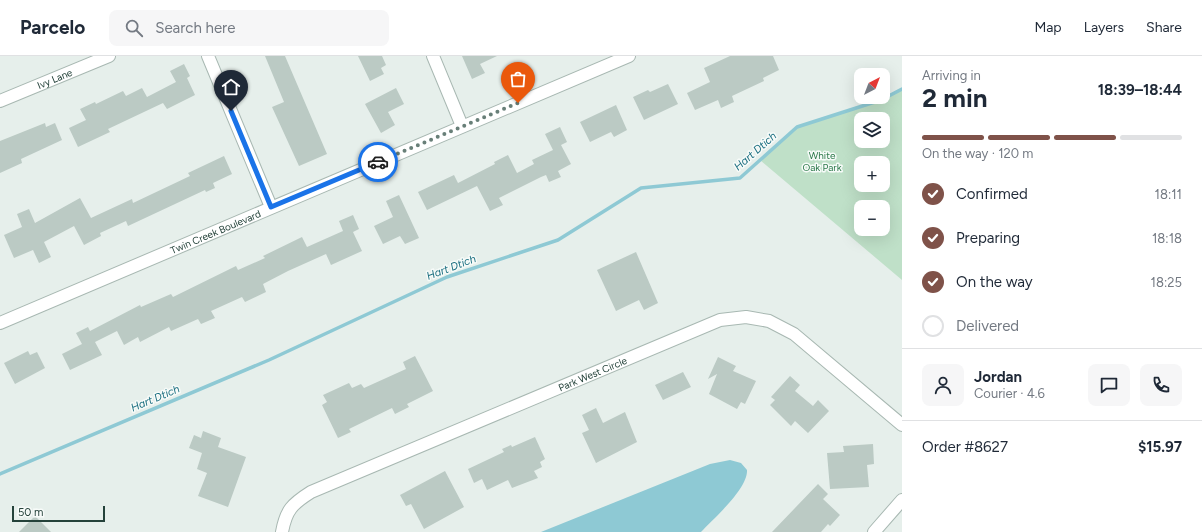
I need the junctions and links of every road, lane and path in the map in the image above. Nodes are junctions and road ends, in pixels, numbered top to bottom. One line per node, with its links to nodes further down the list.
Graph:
1 (109, 56): 5 (street, Ivy Lane)
2 (208, 56): 7 (street)
3 (433, 56): 6 (street)
4 (629, 56): 6 (street, Twin Creek Boulevard)
5 (0, 101)
6 (462, 126): 7 (street, Twin Creek Boulevard)
7 (271, 207): 8 (street, Twin Creek Boulevard)
8 (0, 322)
9 (902, 425): 11 (street, Park West Circle)
10 (902, 500): 12 (street)
11 (282, 532)
12 (874, 532)

